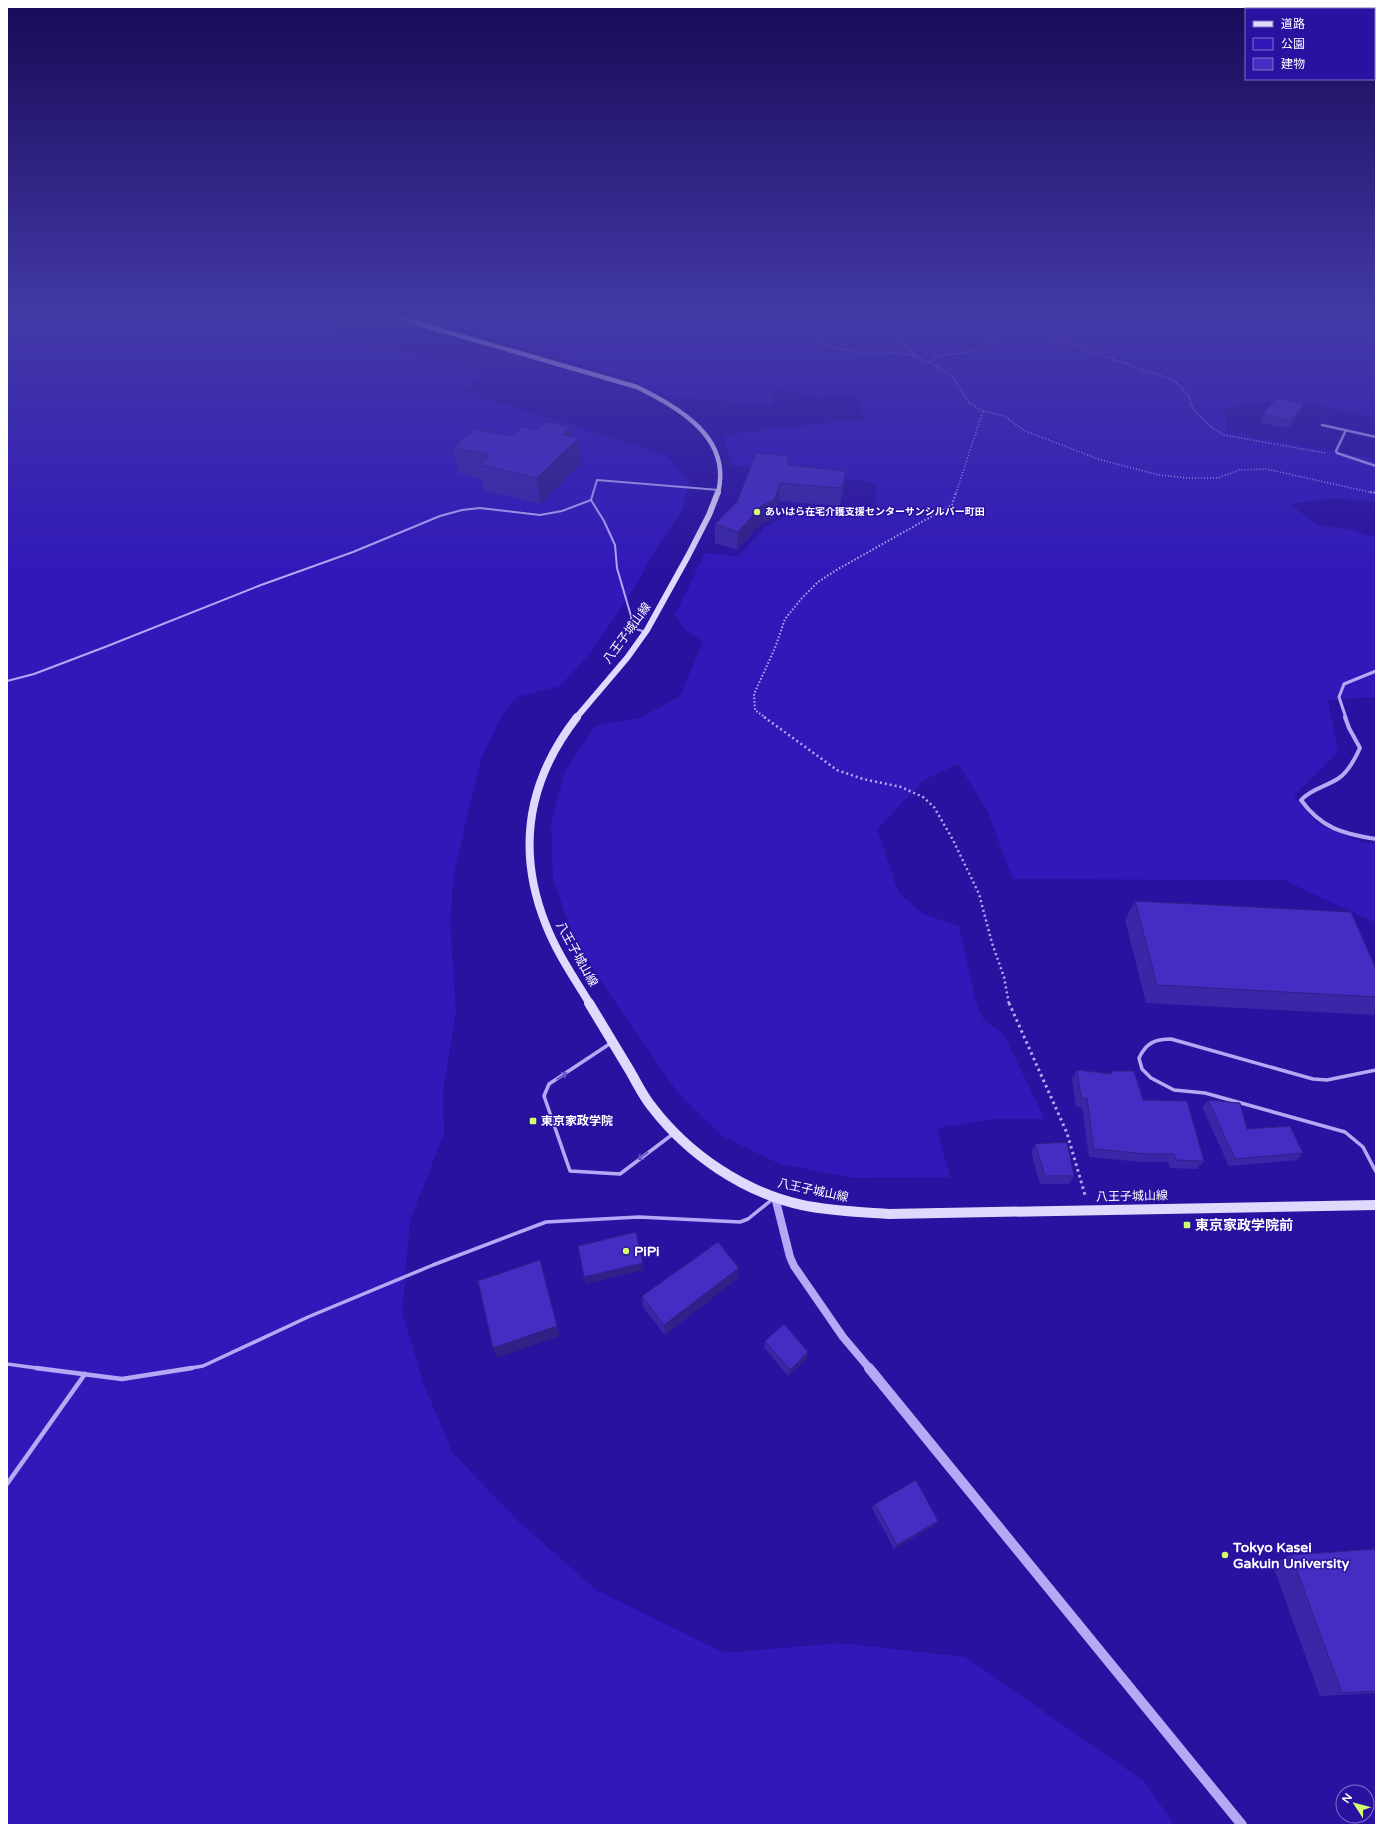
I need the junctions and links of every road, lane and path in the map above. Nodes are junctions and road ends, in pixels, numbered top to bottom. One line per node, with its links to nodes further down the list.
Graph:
1 (665, 400): 10 (main road, 八王子城山線)
2 (967, 400): 4 (path)
3 (1190, 400): 8 (path)
4 (983, 411): 11 (path); 23 (path)
5 (1322, 425): 6 (street)
6 (1346, 430): 7 (street); 8 (street)
7 (1376, 437)
8 (1339, 455): 9 (street)
9 (1376, 466)
10 (719, 490): 12 (lane); 13 (main road, 八王子城山線)
11 (1376, 492)
12 (591, 500): 13 (lane); 15 (lane)
13 (646, 632): 17 (main road, 八王子城山線)
14 (1376, 671): 16 (street)
15 (7, 681)
16 (1376, 840)
17 (613, 1042): 19 (main road, 八王子城山線); 19 (lane, one-way to 17)
18 (1376, 1070): 20 (lane)
19 (675, 1133): 21 (main road, 八王子城山線)
20 (1376, 1172)
21 (775, 1197): 23 (main road, 八王子城山線); 25 (lane); 27 (street)
22 (1376, 1206): 23 (main road, 八王子城山線)
23 (1089, 1210)
24 (7, 1364): 25 (lane)
25 (85, 1374): 26 (lane)
26 (7, 1484)
27 (1242, 1825)

